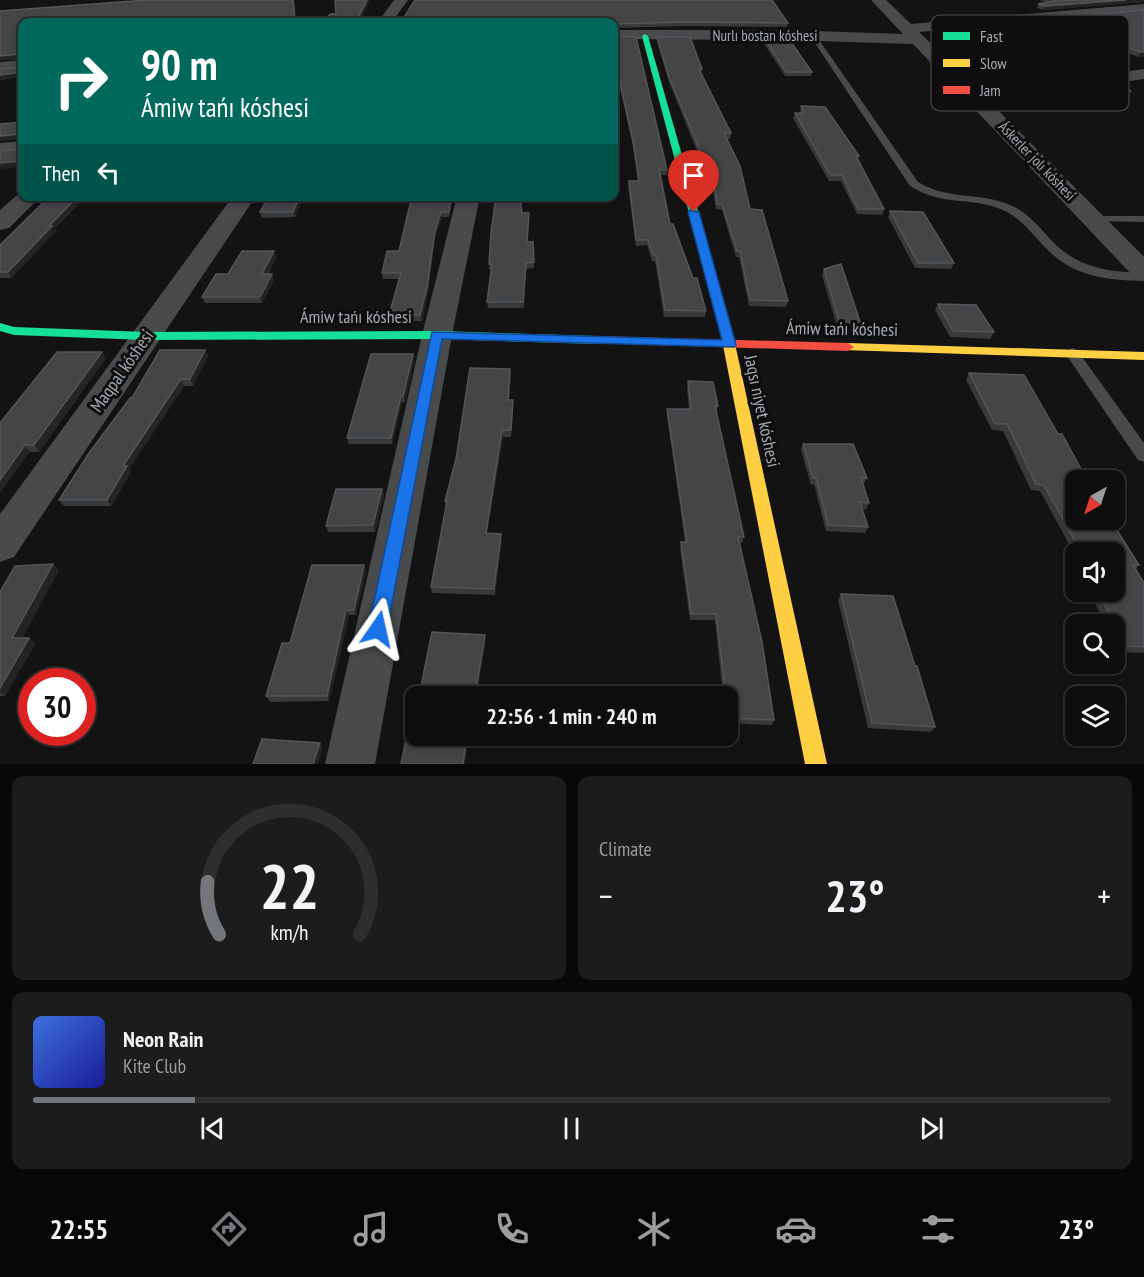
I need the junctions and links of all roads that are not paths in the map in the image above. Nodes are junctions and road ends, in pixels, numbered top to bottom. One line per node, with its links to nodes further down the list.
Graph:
1 (401, 0): 5 (street)
2 (878, 0): 7 (street, Áskerler jolı kóshesi)
3 (1144, 8): 4 (street, Nurlı bostan kóshesi)
4 (1082, 15)
5 (388, 18)
6 (931, 32): 7 (street, Nurlı bostan kóshesi)
7 (912, 34): 10 (street, Nurlı bostan kóshesi); 11 (street, Áskerler jolı kóshesi)
8 (618, 35): 9 (street, Nurlı bostan kóshesi)
9 (645, 36): 10 (street, Nurlı bostan kóshesi); 29 (street, Jaqsı niyet kóshesi)
10 (812, 36): 25 (lane)
11 (931, 53)
12 (18, 65): 13 (street)
13 (0, 67)
14 (1144, 74): 15 (street)
15 (1129, 76)
16 (989, 111): 22 (street, Áskerler jolı kóshesi)
17 (18, 147): 18 (street)
18 (0, 149)
19 (24, 201): 24 (street)
20 (240, 201): 28 (street, Maqpal kóshesi)
21 (468, 201): 27 (street)
22 (1092, 219): 23 (lane); 25 (street, Áskerler jolı kóshesi)
23 (1144, 219)
24 (0, 223)
25 (1144, 274)
26 (0, 327): 28 (street, Ámiw tańı kóshesi)
27 (437, 335): 28 (street, Ámiw tańı kóshesi); 29 (street, Ámiw tańı kóshesi); 34 (street)
28 (146, 336): 33 (street, Maqpal kóshesi)
29 (730, 345): 30 (street, Ámiw tańı kóshesi); 35 (street, Jaqsı niyet kóshesi)
30 (1072, 353): 31 (street, Ámiw tańı kóshesi); 32 (lane)
31 (1144, 356)
32 (1144, 456)
33 (0, 545)
34 (350, 764)
35 (816, 764)

